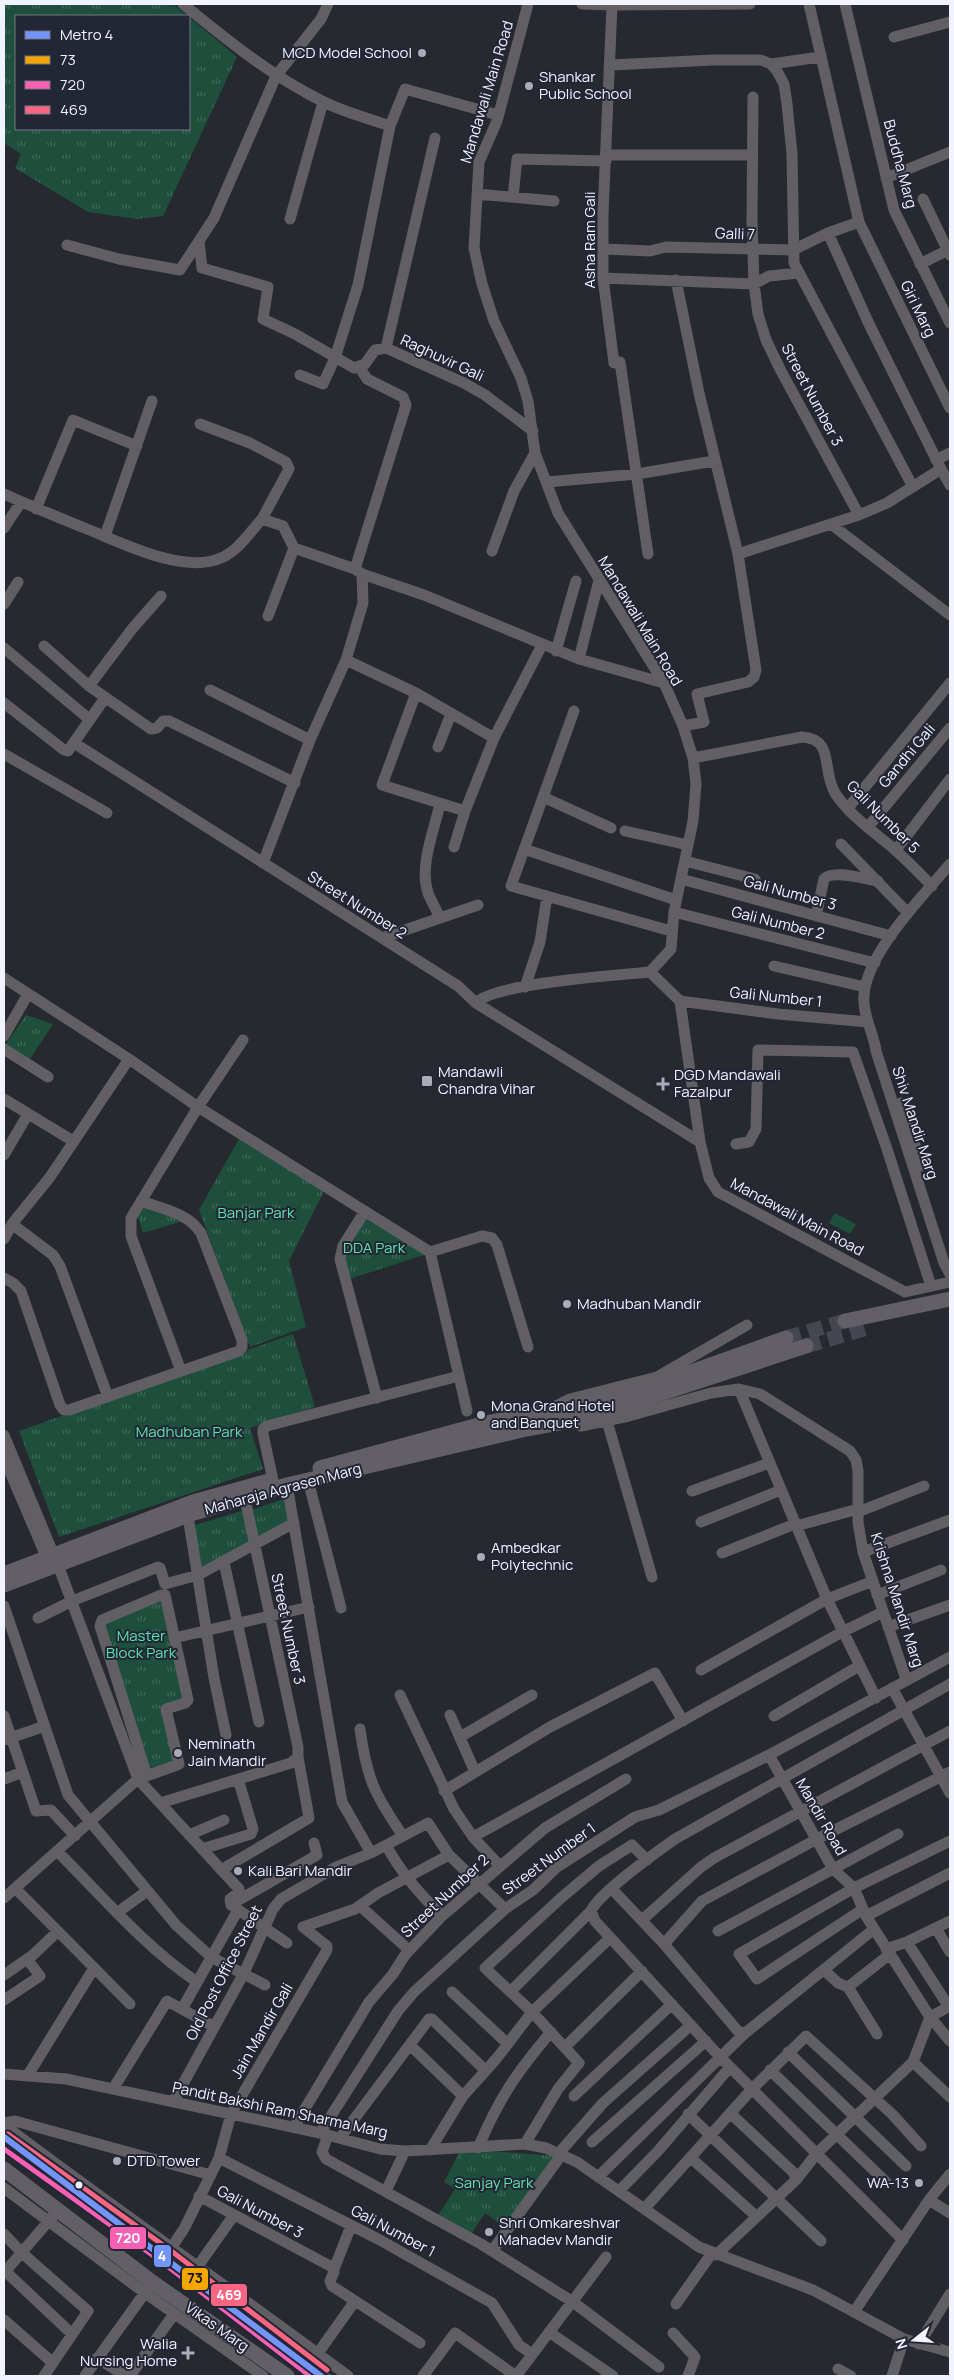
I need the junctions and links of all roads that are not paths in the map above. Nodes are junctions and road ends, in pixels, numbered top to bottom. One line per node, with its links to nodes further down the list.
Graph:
1 (183, 4): 15 (street)
2 (328, 4): 15 (street)
3 (528, 4): 18 (street, Mandawali Main Road)
4 (582, 4): 9 (street)
5 (743, 4): 6 (street); 9 (street)
6 (750, 4)
7 (809, 4): 12 (street, Giri Marg)
8 (845, 4): 24 (street, Buddha Marg)
9 (612, 6): 13 (street, Asha Ram Gali)
10 (950, 22): 11 (street)
11 (894, 36)
12 (820, 57): 14 (street); 30 (street, Giri Marg)
13 (611, 64): 14 (street); 23 (street, Asha Ram Gali)
14 (771, 64): 36 (street)
15 (276, 76): 17 (street); 33 (street)
16 (753, 97): 22 (street, Street Number 3)
17 (323, 102): 19 (street); 29 (street)
18 (498, 115): 19 (street); 25 (street, Mandawali Main Road)
19 (390, 126): 45 (street)
20 (435, 138): 44 (street)
21 (950, 152): 24 (street)
22 (752, 155): 23 (street); 35 (street, Street Number 3)
23 (606, 158): 26 (street); 34 (street, Asha Ram Gali)
24 (886, 178): 38 (street, Buddha Marg)
25 (476, 194): 26 (street); 51 (street, Mandawali Main Road)
26 (513, 197): 28 (street)
27 (923, 199): 37 (street)
28 (554, 201)
29 (290, 218)
30 (860, 222): 31 (street, Galli 7); 49 (street, Giri Marg)
31 (828, 233): 36 (street, Galli 7); 56 (street)
32 (67, 245): 33 (street)
33 (197, 249): 45 (street)
34 (604, 249): 35 (street, Galli 7); 40 (street, Asha Ram Gali)
35 (753, 249): 36 (street, Galli 7); 42 (street, Street Number 3)
36 (793, 250): 39 (street)
37 (950, 251): 38 (street)
38 (920, 264): 43 (street, Buddha Marg)
39 (799, 273): 42 (street); 60 (street)
40 (603, 278): 41 (street); 57 (street, Asha Ram Gali)
41 (676, 280): 42 (street); 55 (street)
42 (754, 284): 64 (street, Street Number 3)
43 (950, 323)
44 (386, 348): 46 (street); 51 (street, Raghuvir Gali)
45 (335, 358): 46 (street); 47 (street)
46 (360, 368): 73 (street)
47 (300, 375)
48 (152, 402): 52 (street)
49 (950, 408)
50 (200, 424): 65 (street)
51 (533, 431): 54 (street, Mandawali Main Road)
52 (137, 446): 63 (street); 68 (street)
53 (950, 453): 56 (street)
54 (535, 454): 58 (street, Mandawali Main Road); 70 (street)
55 (714, 460): 57 (street); 72 (street)
56 (938, 464): 59 (street); 60 (street)
57 (637, 474): 58 (street); 71 (street, Asha Ram Gali)
58 (547, 482): 74 (street, Mandawali Main Road)
59 (950, 485)
60 (913, 487): 64 (street)
61 (4, 494): 62 (street)
62 (21, 502): 63 (street); 67 (street)
63 (36, 509): 68 (street)
64 (859, 516): 66 (street)
65 (262, 519): 68 (street); 69 (street)
66 (832, 525): 72 (street); 79 (street)
67 (4, 528)
68 (104, 536)
69 (294, 548): 73 (street); 80 (street)
70 (492, 551)
71 (648, 554)
72 (738, 554): 97 (street)
73 (358, 572): 82 (street); 85 (street)
74 (599, 580): 86 (street); 87 (street, Mandawali Main Road)
75 (576, 581): 84 (street)
76 (18, 582): 78 (street)
77 (161, 596): 89 (street)
78 (4, 604)
79 (950, 615)
80 (268, 616)
81 (44, 646): 89 (street)
82 (542, 646): 84 (street); 99 (street)
83 (4, 648): 96 (street)
84 (556, 651): 86 (street)
85 (346, 660): 91 (street); 100 (street)
86 (579, 660): 87 (street)
87 (664, 683): 97 (street, Mandawali Main Road)
88 (950, 683): 109 (street)
89 (89, 686): 92 (street)
90 (210, 690): 100 (street)
91 (416, 693): 95 (street); 108 (street)
92 (105, 698): 96 (street); 106 (street)
93 (4, 703): 101 (street)
94 (574, 711): 107 (street)
95 (451, 714): 99 (street); 102 (street)
96 (89, 719): 101 (street)
97 (683, 726): 104 (street, Mandawali Main Road)
98 (950, 728): 112 (street, Gandhi Gali)
99 (494, 738): 110 (street)
100 (310, 740): 106 (street)
101 (74, 743): 121 (street, Street Number 2)
102 (438, 747)
103 (4, 754): 111 (street)
104 (693, 758): 109 (street, Gali Number 5); 116 (street, Mandawali Main Road)
105 (950, 779): 119 (street)
106 (295, 783): 121 (street)
107 (543, 796): 113 (street); 118 (street)
108 (440, 804): 110 (street); 133 (street)
109 (848, 808): 112 (street, Gali Number 5)
110 (465, 811): 117 (street)
111 (107, 813)
112 (868, 827): 119 (street, Gali Number 5)
113 (611, 828)
114 (625, 831): 116 (street)
115 (841, 844): 125 (street)
116 (688, 845): 120 (street, Mandawali Main Road)
117 (454, 846)
118 (524, 849): 127 (street); 128 (street)
119 (896, 850): 126 (street, Gali Number 5)
120 (685, 861): 123 (street, Mandawali Main Road); 124 (street)
121 (263, 863): 136 (street, Street Number 2)
122 (950, 864): 126 (street, Shiv Mandir Marg)
123 (682, 879): 128 (street, Mandawali Main Road); 132 (street, Gali Number 3)
124 (755, 879)
125 (878, 881): 131 (street); 132 (street)
126 (932, 886): 131 (street, Shiv Mandir Marg)
127 (546, 896): 134 (street); 141 (street)
128 (676, 900): 130 (street, Mandawali Main Road)
129 (478, 905): 133 (street)
130 (674, 912): 134 (street, Mandawali Main Road); 137 (street, Gali Number 2)
131 (908, 913): 135 (street, Shiv Mandir Marg)
132 (816, 916): 135 (street, Gali Number 3)
133 (440, 918): 136 (street)
134 (672, 931): 139 (street, Mandawali Main Road)
135 (891, 936): 137 (street, Shiv Mandir Marg)
136 (382, 938): 145 (street, Street Number 2)
137 (874, 963): 142 (street, Shiv Mandir Marg)
138 (774, 966): 142 (street)
139 (650, 972): 141 (street); 144 (street)
140 (4, 978): 143 (street)
141 (525, 987): 145 (street)
142 (865, 987): 146 (street, Shiv Mandir Marg)
143 (28, 994): 147 (street); 150 (street)
144 (680, 1001): 146 (street, Gali Number 1); 156 (street, Mandawali Main Road)
145 (476, 1003): 156 (street, Street Number 2)
146 (868, 1022): 157 (street, Shiv Mandir Marg)
147 (4, 1036)
148 (243, 1040): 153 (street)
149 (4, 1049): 151 (street)
150 (129, 1059): 153 (street); 155 (street)
151 (48, 1077)
152 (4, 1099): 154 (street)
153 (198, 1107): 161 (street); 162 (street)
154 (28, 1114): 155 (street); 160 (street)
155 (73, 1141): 163 (street)
156 (700, 1142): 168 (street, Mandawali Main Road)
157 (910, 1142): 159 (street); 166 (street, Shiv Mandir Marg)
158 (736, 1144): 159 (street)
159 (887, 1149): 168 (street)
160 (4, 1155)
161 (141, 1201): 177 (street); 177 (street)
162 (364, 1211): 165 (street); 181 (street)
163 (12, 1224): 164 (street); 180 (street)
164 (4, 1239)
165 (430, 1252): 176 (street); 178 (street)
166 (950, 1270): 168 (street, Mandawali Main Road)
167 (4, 1278): 180 (street)
168 (931, 1286)
169 (950, 1299): 171 (main road)
170 (950, 1310): 173 (main road)
171 (845, 1321)
172 (748, 1324): 183 (street)
173 (867, 1328)
174 (786, 1338): 183 (main road, Maharaja Agrasen Marg)
175 (806, 1346): 184 (main road, Maharaja Agrasen Marg)
176 (528, 1347)
177 (181, 1371): 180 (street)
178 (459, 1376): 181 (street); 182 (street)
179 (738, 1389): 185 (street); 189 (street); 196 (street, Krishna Mandir Marg)
180 (108, 1397)
181 (377, 1398): 191 (street)
182 (467, 1411)
183 (546, 1411): 186 (main road, Maharaja Agrasen Marg)
184 (570, 1421): 185 (street); 186 (main road, Maharaja Agrasen Marg)
185 (607, 1421): 210 (street)
186 (525, 1422): 190 (main road, Maharaja Agrasen Marg); 191 (main road, Maharaja Agrasen Marg)
187 (4, 1435): 205 (street)
188 (4, 1458): 205 (street)
189 (770, 1462): 193 (street); 194 (street)
190 (308, 1480): 191 (main road, Maharaja Agrasen Marg); 219 (street)
191 (280, 1483): 195 (main road, Maharaja Agrasen Marg); 199 (street)
192 (924, 1486): 196 (street)
193 (781, 1490): 200 (street); 201 (street)
194 (692, 1491)
195 (234, 1498): 197 (main road, Maharaja Agrasen Marg); 202 (street, Street Number 3); 205 (main road, Maharaja Agrasen Marg)
196 (858, 1510): 201 (street); 203 (street, Krishna Mandir Marg)
197 (188, 1516): 205 (main road, Maharaja Agrasen Marg); 209 (street)
198 (950, 1520): 203 (street)
199 (294, 1522): 202 (street); 218 (street)
200 (701, 1522)
201 (796, 1525): 204 (street); 214 (street)
202 (254, 1545): 206 (street); 221 (street, Street Number 3)
203 (863, 1552): 211 (street, Krishna Mandir Marg)
204 (722, 1553)
205 (52, 1561): 208 (main road, Maharaja Agrasen Marg); 212 (main road, Maharaja Agrasen Marg); 215 (street)
206 (224, 1562): 209 (street); 223 (street)
207 (941, 1570): 213 (street)
208 (4, 1574)
209 (198, 1575): 215 (street); 225 (street)
210 (652, 1577)
211 (873, 1581): 213 (street, Krishna Mandir Marg); 214 (street)
212 (4, 1585)
213 (877, 1595): 220 (street, Krishna Mandir Marg)
214 (827, 1598): 226 (street); 230 (street)
215 (72, 1601): 222 (street); 255 (street)
216 (950, 1605): 224 (street)
217 (4, 1606): 243 (street)
218 (309, 1607): 221 (street); 277 (street)
219 (341, 1608)
220 (883, 1612): 224 (street, Krishna Mandir Marg); 226 (street)
221 (270, 1616): 223 (street); 251 (street, Street Number 3)
222 (38, 1618)
223 (238, 1623): 225 (street); 242 (street)
224 (888, 1627): 231 (street, Krishna Mandir Marg)
225 (207, 1631): 227 (street); 246 (street)
226 (842, 1632): 229 (street); 241 (street)
227 (174, 1638): 255 (street); 255 (street)
228 (950, 1657): 231 (street, Street Number 1)
229 (859, 1666): 236 (street); 240 (street)
230 (701, 1670)
231 (906, 1680): 233 (street, Street Number 1)
232 (950, 1684): 237 (street)
233 (892, 1688): 236 (street, Street Number 1); 237 (street)
234 (400, 1695): 260 (street)
235 (532, 1695): 247 (street)
236 (876, 1698): 250 (street, Street Number 1)
237 (904, 1710): 249 (street); 259 (street)
238 (450, 1715): 247 (street)
239 (4, 1716): 248 (street)
240 (774, 1716)
241 (683, 1721): 253 (street); 270 (street)
242 (259, 1722)
243 (45, 1726): 248 (street); 265 (street)
244 (360, 1730): 269 (street)
245 (950, 1731): 249 (street)
246 (226, 1735)
247 (460, 1737): 253 (street)
248 (7, 1739): 252 (street)
249 (924, 1745): 254 (street); 263 (street)
250 (769, 1755): 259 (street, Mandir Road); 293 (street, Street Number 1)
251 (294, 1760): 257 (street); 282 (street, Street Number 3)
252 (23, 1772): 256 (street); 268 (street)
253 (475, 1772): 260 (street)
254 (946, 1775): 261 (street); 271 (street)
255 (142, 1778): 262 (street); 265 (street)
256 (4, 1779)
257 (238, 1779): 262 (street); 275 (street)
258 (626, 1779): 280 (street, Street Number 2)
259 (782, 1779): 263 (street, Mandir Road); 279 (street)
260 (444, 1790): 270 (street)
261 (950, 1793)
262 (160, 1804): 267 (street)
263 (801, 1812): 271 (street, Mandir Road); 298 (street)
264 (224, 1820): 267 (street)
265 (91, 1822): 268 (street); 289 (street)
266 (898, 1834): 281 (street)
267 (189, 1835): 275 (street)
268 (75, 1836): 276 (street)
269 (404, 1836): 274 (street, Old Post Office Street); 278 (street, Old Post Office Street)
270 (473, 1837): 280 (street)
271 (817, 1839): 281 (street, Mandir Road); 308 (street)
272 (950, 1841): 287 (street)
273 (314, 1843): 292 (street)
274 (386, 1845): 277 (street, Old Post Office Street); 284 (street)
275 (202, 1849): 282 (street)
276 (58, 1851): 286 (street); 295 (street)
277 (371, 1853): 300 (street, Old Post Office Street)
278 (449, 1855): 284 (street); 285 (street)
279 (647, 1860): 288 (street); 322 (street)
280 (499, 1865): 285 (street, Street Number 2)
281 (833, 1869): 287 (street, Mandir Road); 304 (street)
282 (221, 1870): 292 (street)
283 (950, 1872): 296 (street)
284 (406, 1878): 291 (street); 297 (street)
285 (479, 1884): 293 (street); 297 (street, Street Number 2)
286 (15, 1888): 290 (street); 303 (street)
287 (854, 1888): 296 (street); 296 (street)
288 (612, 1889): 294 (street); 298 (street)
289 (147, 1891): 295 (street); 312 (street)
290 (4, 1898)
291 (360, 1906): 309 (street); 357 (street, Jain Mandir Gali)
292 (234, 1907): 300 (street); 312 (street)
293 (505, 1909): 362 (street, Street Number 1)
294 (591, 1911): 305 (street); 322 (street)
295 (118, 1912): 319 (street)
296 (864, 1912): 302 (street)
297 (442, 1916): 309 (street, Street Number 2)
298 (642, 1920): 308 (street)
299 (950, 1920): 301 (street)
300 (264, 1928): 307 (street); 317 (street, Old Post Office Street)
301 (936, 1928): 306 (street); 311 (street)
302 (874, 1929): 310 (street); 315 (street)
303 (58, 1931): 313 (street); 314 (street)
304 (718, 1931)
305 (610, 1938): 316 (street); 329 (street)
306 (907, 1942): 310 (street); 327 (street)
307 (287, 1943)
308 (664, 1944): 334 (street)
309 (409, 1950): 361 (street, Street Number 2)
310 (888, 1951): 321 (street); 330 (street)
311 (950, 1952)
312 (211, 1957): 317 (street); 319 (street)
313 (27, 1959): 318 (street); 324 (street)
314 (94, 1968): 325 (street); 348 (street)
315 (824, 1970): 321 (street); 334 (street)
316 (642, 1971): 326 (street); 340 (street)
317 (244, 1973): 320 (street); 332 (street, Old Post Office Street)
318 (4, 1975)
319 (198, 1982): 328 (street)
320 (265, 1984)
321 (848, 1988): 335 (street)
322 (510, 1991): 329 (street)
323 (452, 1992): 338 (street)
324 (4, 2000)
325 (130, 2004)
326 (672, 2004): 331 (street); 352 (street)
327 (949, 2006): 330 (street)
328 (182, 2009): 332 (street); 349 (street)
329 (532, 2012): 333 (street); 338 (street)
330 (930, 2018): 337 (street); 343 (street)
331 (691, 2025): 336 (street); 374 (street)
332 (213, 2026): 355 (street, Old Post Office Street)
333 (551, 2032): 340 (street); 370 (street)
334 (744, 2034): 342 (street)
335 (877, 2034)
336 (706, 2041): 342 (street); 367 (street)
337 (950, 2041)
338 (508, 2044): 345 (street)
339 (410, 2045): 345 (street); 351 (street); 365 (street)
340 (565, 2047): 368 (street)
341 (788, 2052): 346 (street); 354 (street); 359 (street)
342 (720, 2057): 344 (street); 381 (street)
343 (913, 2062): 353 (street); 354 (street)
344 (730, 2067): 350 (street); 358 (street)
345 (485, 2070): 351 (street)
346 (770, 2070): 350 (street); 364 (street)
347 (4, 2074): 348 (street, Pandit Bakshi Ram Sharma Marg)
348 (28, 2074): 349 (street, Pandit Bakshi Ram Sharma Marg)
349 (113, 2089): 355 (street, Pandit Bakshi Ram Sharma Marg)
350 (752, 2089): 356 (street); 373 (street)
351 (463, 2096): 371 (street)
352 (574, 2096)
353 (950, 2097)
354 (874, 2098): 359 (street); 369 (street)
355 (173, 2102): 357 (street, Pandit Bakshi Ram Sharma Marg)
356 (730, 2113): 363 (street); 382 (street)
357 (231, 2114): 361 (street, Pandit Bakshi Ram Sharma Marg); 375 (street, Jain Mandir Gali)
358 (688, 2114): 363 (street); 386 (street)
359 (855, 2118): 364 (street); 377 (street)
360 (4, 2124): 379 (street); 400 (street)
361 (294, 2127): 362 (street, Pandit Bakshi Ram Sharma Marg)
362 (324, 2134): 365 (street, Pandit Bakshi Ram Sharma Marg); 385 (street)
363 (711, 2134): 376 (street); 388 (street)
364 (837, 2135): 373 (street); 383 (street)
365 (340, 2138): 372 (street, Pandit Bakshi Ram Sharma Marg)
366 (4, 2140): 400 (main road, Vikas Marg)
367 (592, 2142)
368 (525, 2144): 370 (street, Pandit Bakshi Ram Sharma Marg); 374 (street, Pandit Bakshi Ram Sharma Marg)
369 (921, 2146)
370 (478, 2148): 371 (street, Pandit Bakshi Ram Sharma Marg)
371 (430, 2150): 372 (street, Pandit Bakshi Ram Sharma Marg)
372 (405, 2151): 385 (street)
373 (817, 2153): 382 (street); 397 (street)
374 (561, 2154): 381 (street, Pandit Bakshi Ram Sharma Marg); 399 (street)
375 (219, 2158): 379 (street, Jain Mandir Gali); 395 (street, Gali Number 1)
376 (691, 2158): 390 (street); 394 (street)
377 (906, 2166)
378 (4, 2169): 393 (main road, Vikas Marg)
379 (211, 2174): 387 (street, Jain Mandir Gali)
380 (950, 2174): 389 (street)
381 (598, 2177): 386 (street, Pandit Bakshi Ram Sharma Marg)
382 (796, 2180): 388 (street)
383 (886, 2182)
384 (4, 2188): 393 (street)
385 (386, 2191): 399 (street)
386 (619, 2191): 390 (street, Pandit Bakshi Ram Sharma Marg)
387 (199, 2196): 392 (street, Gali Number 3); 400 (street, Jain Mandir Gali)
388 (776, 2198): 394 (street); 398 (street)
389 (929, 2200): 391 (street); 397 (street)
390 (645, 2208): 402 (street, Pandit Bakshi Ram Sharma Marg)
391 (950, 2213)
392 (234, 2214): 404 (street); 405 (street, Gali Number 3)
393 (53, 2216): 401 (street); 407 (main road, Vikas Marg)
394 (756, 2216): 402 (street)
395 (351, 2226): 405 (street); 423 (street, Gali Number 1)
396 (4, 2234): 401 (street)
397 (902, 2240): 412 (street)
398 (821, 2241)
399 (492, 2251): 410 (street)
400 (169, 2252): 404 (street); 434 (main road, Vikas Marg)
401 (22, 2253): 406 (street); 417 (street)
402 (714, 2254): 411 (street); 412 (street, Pandit Bakshi Ram Sharma Marg)
403 (606, 2257): 410 (street)
404 (198, 2266): 422 (street)
405 (334, 2269): 409 (street)
406 (4, 2272): 417 (street)
407 (149, 2287): 413 (street); 424 (street); 433 (main road, Vikas Marg)
408 (950, 2294): 420 (street)
409 (355, 2301): 419 (street); 422 (street)
410 (573, 2302): 415 (street); 426 (street)
411 (676, 2304)
412 (854, 2312): 418 (street, Pandit Bakshi Ram Sharma Marg)
413 (174, 2314): 431 (street); 432 (street)
414 (4, 2320): 425 (street)
415 (549, 2332): 423 (street); 438 (street)
416 (674, 2333): 439 (street)
417 (72, 2334): 425 (street)
418 (904, 2339): 420 (street, Pandit Bakshi Ram Sharma Marg); 441 (street)
419 (420, 2343)
420 (919, 2344): 421 (street, Pandit Bakshi Ram Sharma Marg)
421 (950, 2352)
422 (318, 2353): 435 (street)
423 (532, 2354): 437 (street)
424 (98, 2358): 429 (street); 430 (street)
425 (52, 2363): 428 (street)
426 (658, 2366)
427 (838, 2369): 440 (street)
428 (44, 2376)
429 (85, 2376)
430 (126, 2376)
431 (130, 2376)
432 (263, 2376)
433 (287, 2376)
434 (323, 2376)
435 (348, 2376)
436 (423, 2376): 437 (street)
437 (516, 2376)
438 (613, 2376)
439 (688, 2376)
440 (851, 2376)
441 (892, 2376)

